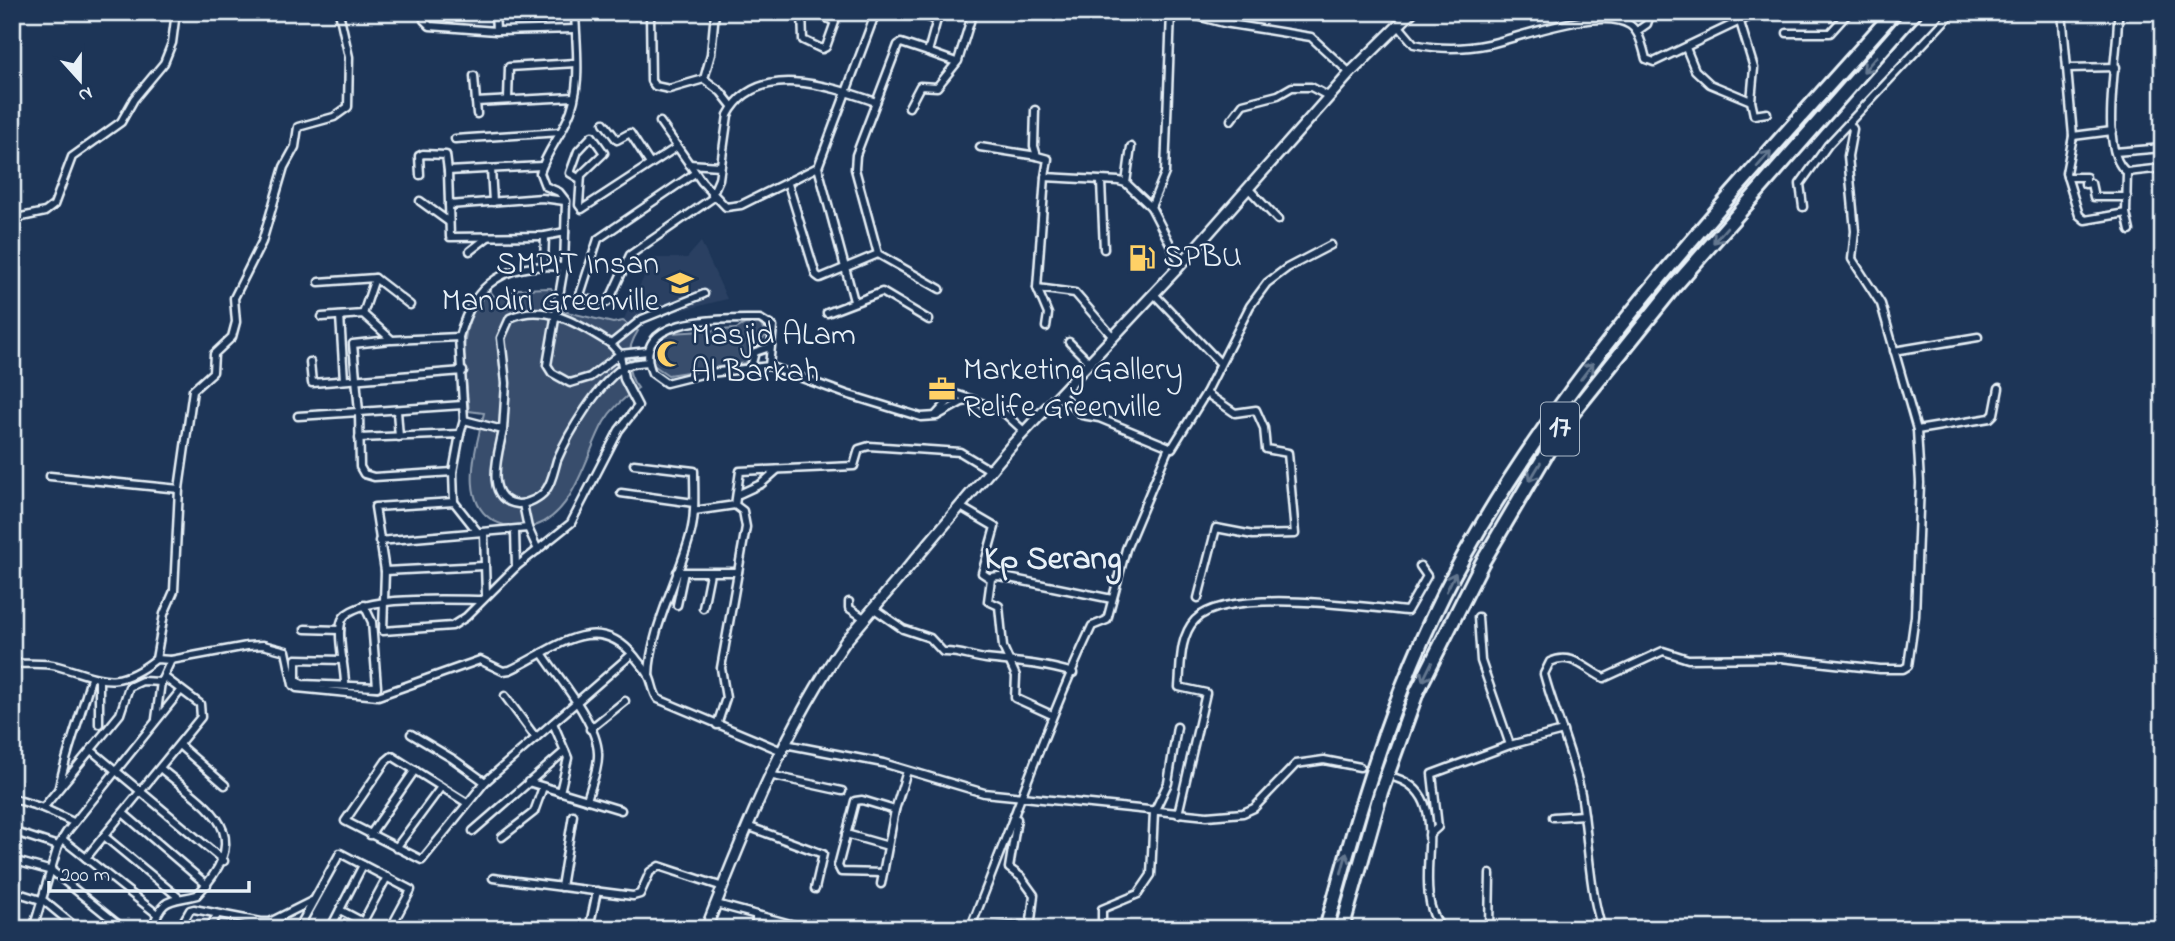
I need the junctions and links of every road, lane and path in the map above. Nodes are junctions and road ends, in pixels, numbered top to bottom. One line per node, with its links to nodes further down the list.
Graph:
1 (176, 12): 95 (street)
2 (339, 12): 165 (street)
3 (495, 12): 28 (street)
4 (575, 12): 27 (street)
5 (650, 12): 39 (street)
6 (715, 12): 39 (street)
7 (803, 12): 8 (street)
8 (816, 12)
9 (876, 12): 40 (street)
10 (913, 12): 23 (street)
11 (973, 12): 33 (street)
12 (1171, 12): 92 (street)
13 (1182, 12): 37 (street)
14 (1412, 12): 26 (main road)
15 (1651, 12): 29 (street)
16 (1759, 12): 25 (street)
17 (1849, 12): 30 (street)
18 (1894, 12): 318 (highway, 17, one-way to 18)
19 (1915, 12): 319 (highway, 17, one-way to 319)
20 (1953, 12): 55 (street)
21 (2062, 12): 36 (street)
22 (2118, 12): 35 (street)
23 (938, 16): 32 (street)
24 (424, 20): 28 (street)
25 (1740, 22): 31 (street); 44 (street)
26 (1398, 25): 29 (street); 37 (main road)
27 (575, 29): 28 (street); 34 (street)
28 (496, 31)
29 (1637, 31): 31 (street)
30 (1787, 33)
31 (1686, 48): 44 (street)
32 (928, 52): 33 (street); 46 (street)
33 (956, 62): 48 (street)
34 (576, 63): 42 (street); 43 (street)
35 (2116, 67): 36 (street); 56 (street)
36 (2067, 68): 58 (street)
37 (1350, 73): 41 (main road)
38 (474, 76): 45 (street)
39 (704, 79): 47 (street)
40 (844, 92): 46 (street); 47 (street); 70 (street)
41 (1328, 96): 52 (street); 84 (main road)
42 (574, 97): 43 (street); 57 (street)
43 (508, 99): 45 (street)
44 (1751, 100): 50 (street)
45 (476, 102): 51 (street)
46 (876, 102): 105 (street)
47 (732, 106): 69 (street)
48 (909, 107)
49 (1035, 110): 65 (street)
50 (1767, 113)
51 (477, 114)
52 (1231, 120)
53 (660, 122): 60 (street)
54 (604, 123): 66 (street)
55 (1849, 123): 93 (street); 133 (street)
56 (2112, 131): 58 (street); 64 (street)
57 (561, 132): 59 (street); 68 (street)
58 (2073, 136): 78 (street)
59 (455, 139)
60 (677, 147): 66 (street); 67 (street)
61 (980, 147): 65 (street)
62 (1131, 148): 81 (street)
63 (2163, 148): 64 (street)
64 (2115, 152): 74 (street)
65 (1037, 156): 77 (street)
66 (650, 164): 79 (street)
67 (688, 164): 69 (street); 75 (street)
68 (542, 166): 72 (street); 83 (street)
69 (720, 166): 85 (street)
70 (818, 167): 82 (street); 109 (street)
71 (2163, 168): 74 (street)
72 (491, 169): 73 (street); 90 (street)
73 (448, 171): 76 (street); 91 (street)
74 (2127, 172): 86 (street)
75 (695, 173): 85 (street); 85 (street)
76 (420, 175)
77 (1045, 177): 80 (street); 112 (street)
78 (2067, 177): 86 (street); 94 (street)
79 (580, 180): 79 (street)
80 (1101, 182): 81 (street); 103 (street)
81 (1126, 183): 92 (street)
82 (788, 184): 85 (street); 109 (street)
83 (545, 186): 87 (street); 89 (street)
84 (1248, 188): 96 (street); 107 (main road)
85 (713, 196)
86 (2127, 197): 94 (street)
87 (542, 198): 89 (street); 90 (street)
88 (420, 201): 97 (street)
89 (566, 201): 99 (street)
90 (493, 202): 91 (street)
91 (449, 205): 97 (street)
92 (1151, 207): 107 (street)
93 (1803, 207)
94 (2126, 213): 98 (street)
95 (12, 219)
96 (1278, 220)
97 (449, 222): 101 (street)
98 (2130, 231)
99 (565, 232): 100 (street); 108 (street)
100 (545, 236): 101 (street); 106 (street)
101 (488, 237): 104 (street)
102 (1331, 246): 138 (street)
103 (1104, 249)
104 (470, 251)
105 (877, 254): 109 (street); 113 (street)
106 (544, 265): 108 (street); 125 (street)
107 (1181, 265): 115 (main road)
108 (564, 267): 121 (street)
109 (846, 268): 116 (street)
110 (374, 278): 111 (street); 117 (street); 118 (street)
111 (319, 282)
112 (1037, 288): 124 (street); 126 (street)
113 (940, 289)
114 (704, 294): 130 (street)
115 (1154, 294): 126 (main road); 138 (street)
116 (854, 301): 119 (street); 123 (street)
117 (410, 305)
118 (363, 313): 120 (street); 128 (street)
119 (827, 313)
120 (340, 316): 122 (street); 144 (street)
121 (555, 316): 130 (street); 134 (street); 153 (street)
122 (322, 317)
123 (929, 320)
124 (1046, 327)
125 (459, 337): 128 (street); 142 (street)
126 (1114, 337): 137 (main road)
127 (1978, 337): 133 (street)
128 (392, 340): 143 (street)
129 (1069, 342): 137 (street)
130 (611, 344): 134 (street)
131 (770, 347): 132 (street); 140 (street); 141 (street)
132 (648, 351): 134 (street); 136 (street)
133 (1894, 351): 154 (street)
134 (624, 353): 139 (street)
135 (310, 362): 144 (street)
136 (648, 362): 139 (street); 141 (street)
137 (1089, 362): 147 (main road)
138 (1220, 363): 146 (street)
139 (626, 366): 170 (street); 178 (street)
140 (769, 366): 141 (street); 155 (street)
141 (751, 368)
142 (463, 370): 143 (street); 148 (street)
143 (355, 379): 144 (street); 150 (street)
144 (344, 380)
145 (1999, 388): 154 (street)
146 (1206, 393): 159 (street); 188 (street)
147 (1060, 394): 155 (main road); 159 (street)
148 (463, 405): 149 (street); 152 (street)
149 (397, 411): 150 (street); 157 (street)
150 (359, 412): 151 (street); 158 (street)
151 (298, 416)
152 (464, 420): 153 (street); 156 (street)
153 (503, 430): 170 (street)
154 (1917, 430): 223 (street)
155 (1025, 432): 162 (main road)
156 (460, 434): 157 (street); 163 (street)
157 (399, 437): 158 (street)
158 (359, 438): 163 (street)
159 (1170, 448): 189 (street)
160 (634, 464): 169 (street)
161 (777, 470): 162 (street); 167 (street); 167 (street)
162 (990, 470): 172 (main road)
163 (453, 472): 168 (street)
164 (50, 476): 165 (street)
165 (179, 489): 202 (street)
166 (621, 493): 169 (street)
167 (737, 495): 171 (street)
168 (454, 502): 176 (street); 177 (street)
169 (694, 503): 173 (street)
170 (523, 504): 174 (street)
171 (735, 505): 173 (street); 184 (street)
172 (959, 506): 186 (street); 195 (main road)
173 (694, 511): 183 (street)
174 (528, 528): 175 (street); 178 (street)
175 (514, 531): 176 (street); 181 (street)
176 (480, 532): 177 (street); 179 (street)
177 (379, 541): 182 (street)
178 (538, 550): 181 (street)
179 (483, 566): 182 (street); 187 (street)
180 (1420, 566): 257 (street)
181 (516, 567): 187 (street)
182 (385, 571): 191 (street)
183 (680, 572): 185 (street); 193 (street); 208 (street)
184 (738, 572): 185 (street); 220 (street)
185 (710, 573): 194 (street)
186 (990, 577): 189 (street); 205 (street)
187 (484, 597): 191 (street); 191 (street)
188 (1198, 598)
189 (1112, 599): 207 (street)
190 (849, 602): 197 (street)
191 (379, 603): 192 (street)
192 (364, 605): 199 (street); 211 (street)
193 (677, 605)
194 (702, 608)
195 (873, 608): 197 (main road); 205 (street)
196 (1478, 617): 227 (street)
197 (864, 618): 228 (main road)
198 (305, 629): 199 (street)
199 (340, 629): 204 (street)
200 (542, 653): 201 (street); 203 (street); 215 (street)
201 (632, 654): 208 (street); 215 (street)
202 (156, 659): 203 (street); 209 (street)
203 (171, 660): 210 (street)
204 (343, 660): 211 (street); 211 (street)
205 (1011, 661): 207 (street); 216 (street)
206 (12, 663): 209 (street)
207 (1073, 673): 216 (street)
208 (649, 676): 220 (street)
209 (95, 679): 219 (street); 243 (street)
210 (163, 679): 212 (street); 217 (street); 229 (street)
211 (345, 684)
212 (181, 690): 217 (street); 226 (street)
213 (505, 696): 225 (street)
214 (625, 701): 222 (street)
215 (576, 702): 218 (street); 222 (street)
216 (1052, 715): 248 (street)
217 (156, 721): 233 (street)
218 (554, 723): 225 (street); 230 (street)
219 (99, 724)
220 (717, 724): 228 (street)
221 (1177, 727): 255 (street)
222 (590, 729): 249 (street)
223 (1563, 731): 227 (street); 259 (street)
224 (411, 734): 238 (street)
225 (536, 738): 238 (street)
226 (179, 745): 232 (street); 240 (street)
227 (1510, 745): 267 (street)
228 (783, 748): 235 (street); 236 (main road)
229 (91, 750): 233 (street); 243 (street)
230 (565, 751): 239 (street); 246 (street)
231 (1360, 767): 257 (street)
232 (160, 768): 244 (street); 275 (street)
233 (116, 770): 244 (street); 261 (street)
234 (415, 771): 241 (street); 266 (street); 266 (street)
235 (908, 771): 248 (street); 253 (street)
236 (769, 775): 245 (street); 262 (main road)
237 (1396, 778): 267 (street)
238 (485, 782): 250 (street)
239 (528, 782): 242 (street); 264 (street)
240 (225, 785)
241 (441, 786): 250 (street); 272 (street)
242 (543, 787): 246 (street); 269 (street)
243 (59, 789): 251 (street)
244 (141, 790): 256 (street); 275 (street)
245 (842, 791)
246 (559, 792): 249 (street)
247 (12, 798): 251 (street)
248 (1023, 799): 254 (street); 255 (street)
249 (587, 800): 252 (street)
250 (467, 803): 272 (street)
251 (43, 808): 261 (street)
252 (621, 810)
253 (895, 810): 265 (street); 271 (street)
254 (1018, 810): 300 (street); 315 (street)
255 (1154, 812): 257 (street); 317 (street)
256 (123, 813): 268 (street); 283 (street)
257 (1178, 814)
258 (573, 815): 284 (street)
259 (1584, 816): 260 (street); 322 (street)
260 (1553, 817)
261 (73, 822): 270 (street)
262 (747, 827): 285 (main road); 286 (street)
263 (12, 831): 270 (street)
264 (473, 831)
265 (846, 834): 271 (street); 278 (street)
266 (370, 835): 272 (street)
267 (1429, 835): 320 (street)
268 (104, 836): 273 (street); 289 (street)
269 (502, 837)
270 (60, 842): 273 (street); 277 (street)
271 (888, 846): 278 (street)
272 (396, 848)
273 (86, 858): 294 (street)
274 (12, 860): 277 (street)
275 (224, 861): 283 (street)
276 (363, 865): 280 (street); 290 (street); 293 (street)
277 (52, 871): 291 (street); 304 (street)
278 (883, 873): 282 (street)
279 (1489, 874): 321 (street)
280 (387, 877): 299 (street); 310 (street)
281 (493, 878): 284 (street)
282 (881, 884)
283 (207, 885): 289 (street)
284 (561, 887): 288 (street)
285 (723, 887): 288 (street); 292 (main road)
286 (815, 889)
287 (12, 891): 291 (street)
288 (597, 891): 311 (street)
289 (178, 897): 294 (street)
290 (314, 900): 298 (street); 308 (street)
291 (44, 901): 302 (street); 303 (street)
292 (716, 904): 296 (street); 312 (main road)
293 (340, 910): 299 (street); 309 (street)
294 (157, 914): 305 (street)
295 (217, 915): 298 (street); 306 (street); 307 (street)
296 (756, 917): 313 (street); 314 (street)
297 (12, 925): 301 (street)
298 (268, 925)
299 (361, 925)
300 (1030, 927): 316 (street)
301 (23, 929)
302 (33, 929)
303 (78, 929)
304 (124, 929)
305 (152, 929)
306 (179, 929)
307 (209, 929)
308 (298, 929)
309 (330, 929)
310 (390, 929)
311 (589, 929)
312 (706, 929)
313 (756, 929)
314 (809, 929)
315 (970, 929)
316 (977, 929)
317 (1102, 929)
318 (1326, 929)
319 (1342, 929)
320 (1442, 929)
321 (1489, 929)
322 (1602, 929)

